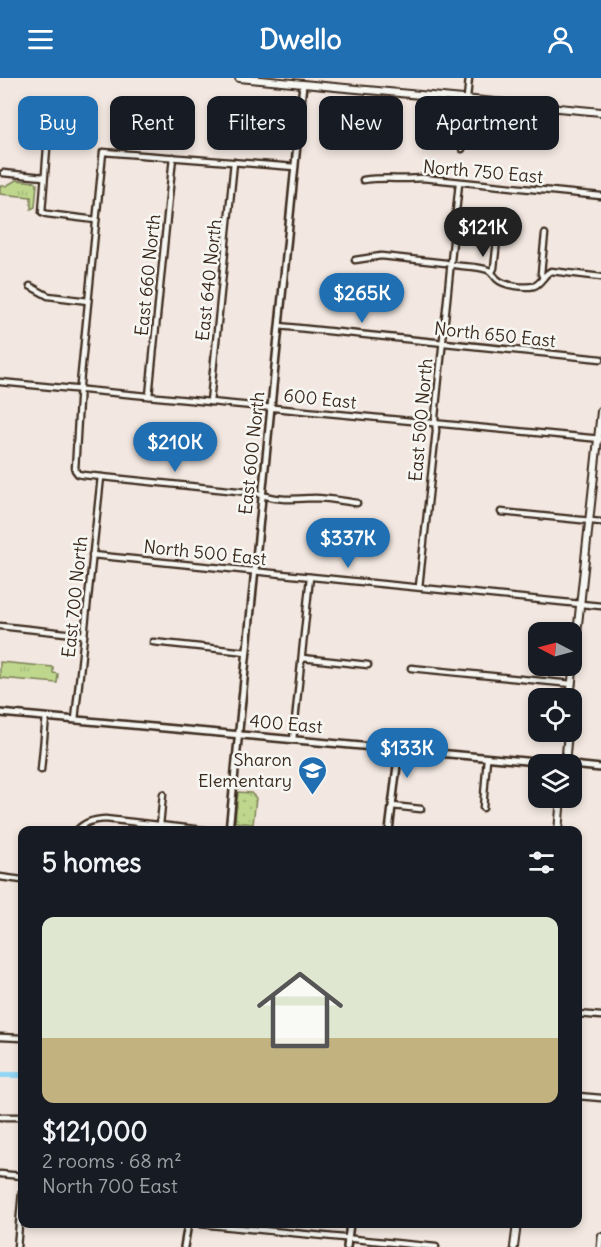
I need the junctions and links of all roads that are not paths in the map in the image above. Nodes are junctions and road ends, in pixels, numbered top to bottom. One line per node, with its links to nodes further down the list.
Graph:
1 (239, 78): 3 (main road)
2 (469, 78): 5 (street)
3 (303, 81): 4 (main road); 11 (street, East 600 North)
4 (432, 96)
5 (467, 96)
6 (559, 108): 7 (main road)
7 (601, 112)
8 (47, 150): 13 (street)
9 (173, 157): 10 (street); 17 (street); 32 (street, East 660 North)
10 (234, 162): 11 (street); 33 (street, East 640 North)
11 (295, 167): 27 (street, East 600 North)
12 (3, 173): 13 (street)
13 (44, 177): 17 (street)
14 (363, 180): 15 (street, North 750 East)
15 (459, 183): 16 (street, North 750 East); 21 (street, East 500 North)
16 (601, 196)
17 (96, 220): 26 (street)
18 (498, 232): 22 (street)
19 (545, 234): 24 (street)
20 (355, 260): 21 (street)
21 (451, 264): 22 (street); 28 (street, East 500 North)
22 (492, 272): 24 (street)
23 (601, 277): 24 (street)
24 (543, 278)
25 (30, 286): 26 (street)
26 (88, 301): 31 (street)
27 (279, 326): 28 (street, North 650 East); 34 (street, East 600 North)
28 (442, 344): 29 (street, North 650 East); 36 (street, East 500 North)
29 (601, 359)
30 (0, 382): 31 (street, 600 East)
31 (80, 389): 32 (street, 600 East); 38 (street)
32 (150, 396): 33 (street, 600 East)
33 (210, 402): 34 (street, 600 East)
34 (271, 408): 36 (street, 600 East); 39 (street, East 600 North)
35 (601, 411): 37 (main road)
36 (436, 424): 37 (street, 600 East); 47 (street, East 500 North)
37 (600, 439): 42 (main road)
38 (101, 477): 39 (street); 44 (street, East 700 North)
39 (262, 495): 40 (street); 45 (street, East 600 North)
40 (357, 503)
41 (501, 512): 42 (street)
42 (590, 521): 43 (street); 48 (main road)
43 (601, 522)
44 (92, 555): 45 (street, North 500 East); 51 (street, East 700 North)
45 (255, 572): 46 (street, North 500 East); 53 (street, East 600 North)
46 (310, 577): 47 (street, North 500 East); 54 (street)
47 (419, 587): 48 (street, North 500 East)
48 (581, 604): 49 (street, North 500 East); 57 (main road)
49 (601, 606)
50 (0, 626): 51 (street)
51 (84, 635): 61 (street, East 700 North)
52 (153, 642): 53 (street)
53 (247, 652): 62 (street, East 600 North)
54 (302, 658): 55 (street); 63 (street)
55 (368, 664)
56 (411, 668): 57 (street)
57 (572, 684): 58 (main road)
58 (571, 688)
59 (0, 713): 60 (street, 400 East)
60 (46, 717): 61 (street, 400 East); 69 (street)
61 (75, 720): 62 (street, 400 East)
62 (239, 735): 63 (street, 400 East); 78 (street, East 600 North)
63 (293, 740): 64 (street, 400 East)
64 (399, 749): 65 (street, 400 East); 71 (street)
65 (488, 758): 66 (street, 400 East); 72 (street)
66 (528, 762)
67 (582, 766): 68 (street, 400 East)
68 (601, 768)
69 (41, 770)
70 (163, 794): 75 (street)
71 (392, 806): 74 (street); 79 (street)
72 (483, 808)
73 (560, 808): 80 (main road)
74 (421, 809)
75 (160, 825): 76 (street); 77 (street)
76 (80, 826)
77 (169, 826)
78 (230, 826)
79 (390, 826)
80 (558, 826)
81 (0, 877): 82 (street)
82 (18, 879)
83 (582, 1014): 84 (street)
84 (601, 1016)
85 (0, 1037): 86 (street)
86 (18, 1038)
87 (582, 1096): 88 (street)
88 (601, 1098)
89 (0, 1117): 90 (street)
90 (18, 1117)
91 (0, 1174): 92 (street)
92 (18, 1176)
93 (19, 1228): 100 (street)
94 (187, 1228): 101 (street)
95 (239, 1228): 99 (street)
96 (349, 1228): 99 (street)
97 (516, 1228): 104 (main road)
98 (601, 1236): 105 (street)
99 (348, 1239): 102 (street); 103 (street)
100 (17, 1247)
101 (184, 1247)
102 (347, 1247)
103 (436, 1247)
104 (514, 1247)
105 (600, 1247)

